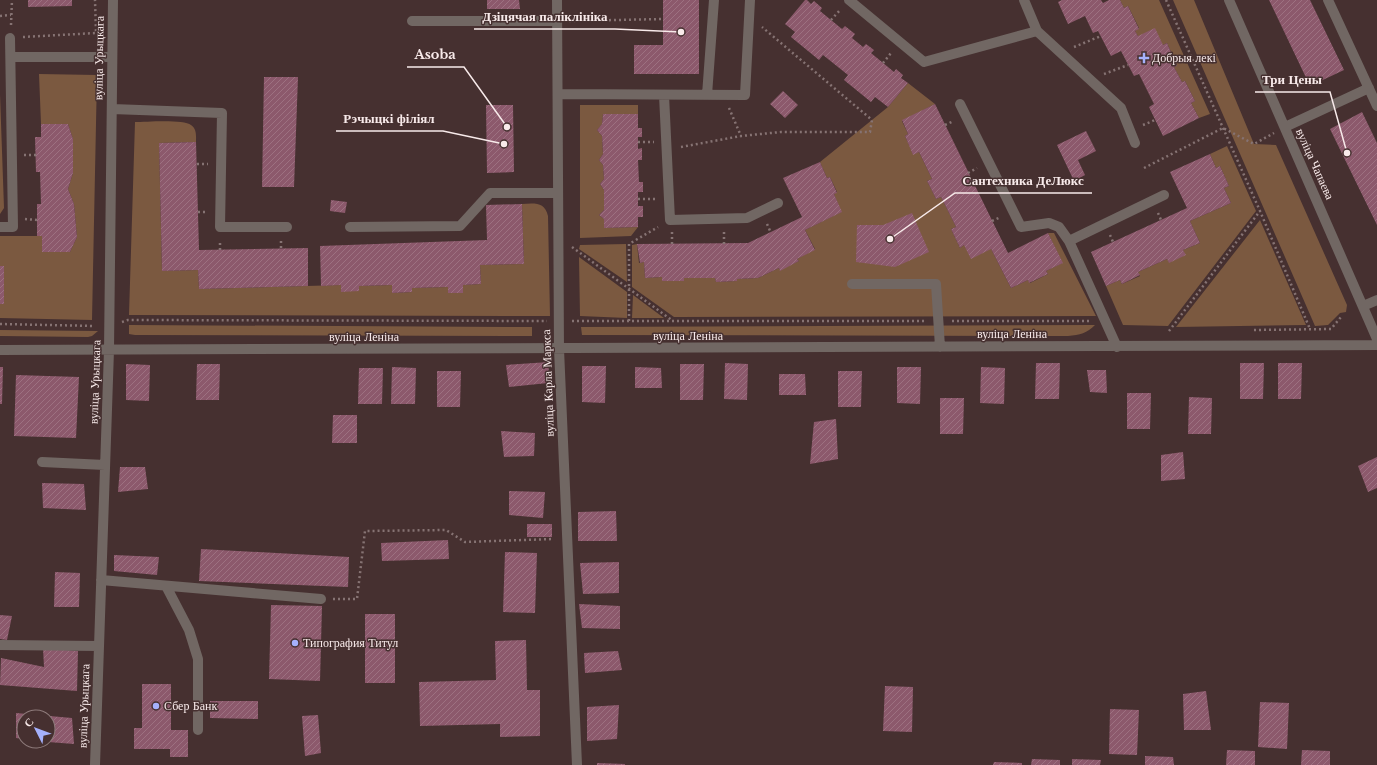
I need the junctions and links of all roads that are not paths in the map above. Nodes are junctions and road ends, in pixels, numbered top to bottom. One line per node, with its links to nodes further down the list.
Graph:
1 (113, 0): 14 (street, вуліца Урыцкага)
2 (557, 0): 10 (street, вуліца Карла Маркса)
3 (714, 0): 18 (street)
4 (750, 0): 18 (street)
5 (849, 0): 11 (street)
6 (1024, 0): 11 (street)
7 (1229, 0): 22 (street, вуліца Чапаева)
8 (1328, 0): 15 (street)
9 (412, 21): 10 (street)
10 (557, 21): 16 (street, вуліца Карла Маркса)
11 (1038, 31): 23 (street)
12 (10, 38): 13 (street)
13 (11, 57): 14 (street); 27 (street)
14 (112, 57): 21 (street, вуліца Урыцкага)
15 (1368, 88): 20 (street); 22 (street)
16 (558, 94): 17 (street); 24 (street, вуліца Карла Маркса)
17 (664, 95): 18 (street); 26 (street)
18 (707, 95)
19 (960, 104): 30 (street)
20 (1377, 106)
21 (112, 109): 28 (street); 40 (street, вуліца Урыцкага)
22 (1285, 127): 33 (street, вуліца Чапаева)
23 (1135, 143)
24 (558, 193): 29 (street); 38 (street, вуліца Карла Маркса)
25 (1164, 195): 30 (street)
26 (778, 204)
27 (0, 227)
28 (287, 227)
29 (350, 227)
30 (1069, 241): 37 (street)
31 (852, 284): 36 (street)
32 (1377, 300): 33 (street)
33 (1363, 306): 34 (street, вуліца Чапаева)
34 (1377, 339)
35 (1377, 345): 37 (street, вуліца Леніна)
36 (940, 347): 37 (street, вуліца Леніна); 38 (street, вуліца Леніна)
37 (1117, 347)
38 (559, 349): 40 (street, вуліца Леніна); 50 (street, вуліца Карла Маркса)
39 (0, 350): 40 (street, вуліца Леніна)
40 (109, 350): 42 (street, вуліца Урыцкага)
41 (42, 462): 42 (street)
42 (105, 465): 43 (street, вуліца Урыцкага)
43 (101, 580): 44 (street); 47 (street, вуліца Урыцкага)
44 (166, 586): 45 (street); 48 (street)
45 (321, 599)
46 (0, 645): 47 (street)
47 (99, 646): 49 (street, вуліца Урыцкага)
48 (198, 730)
49 (95, 765)
50 (577, 765)

